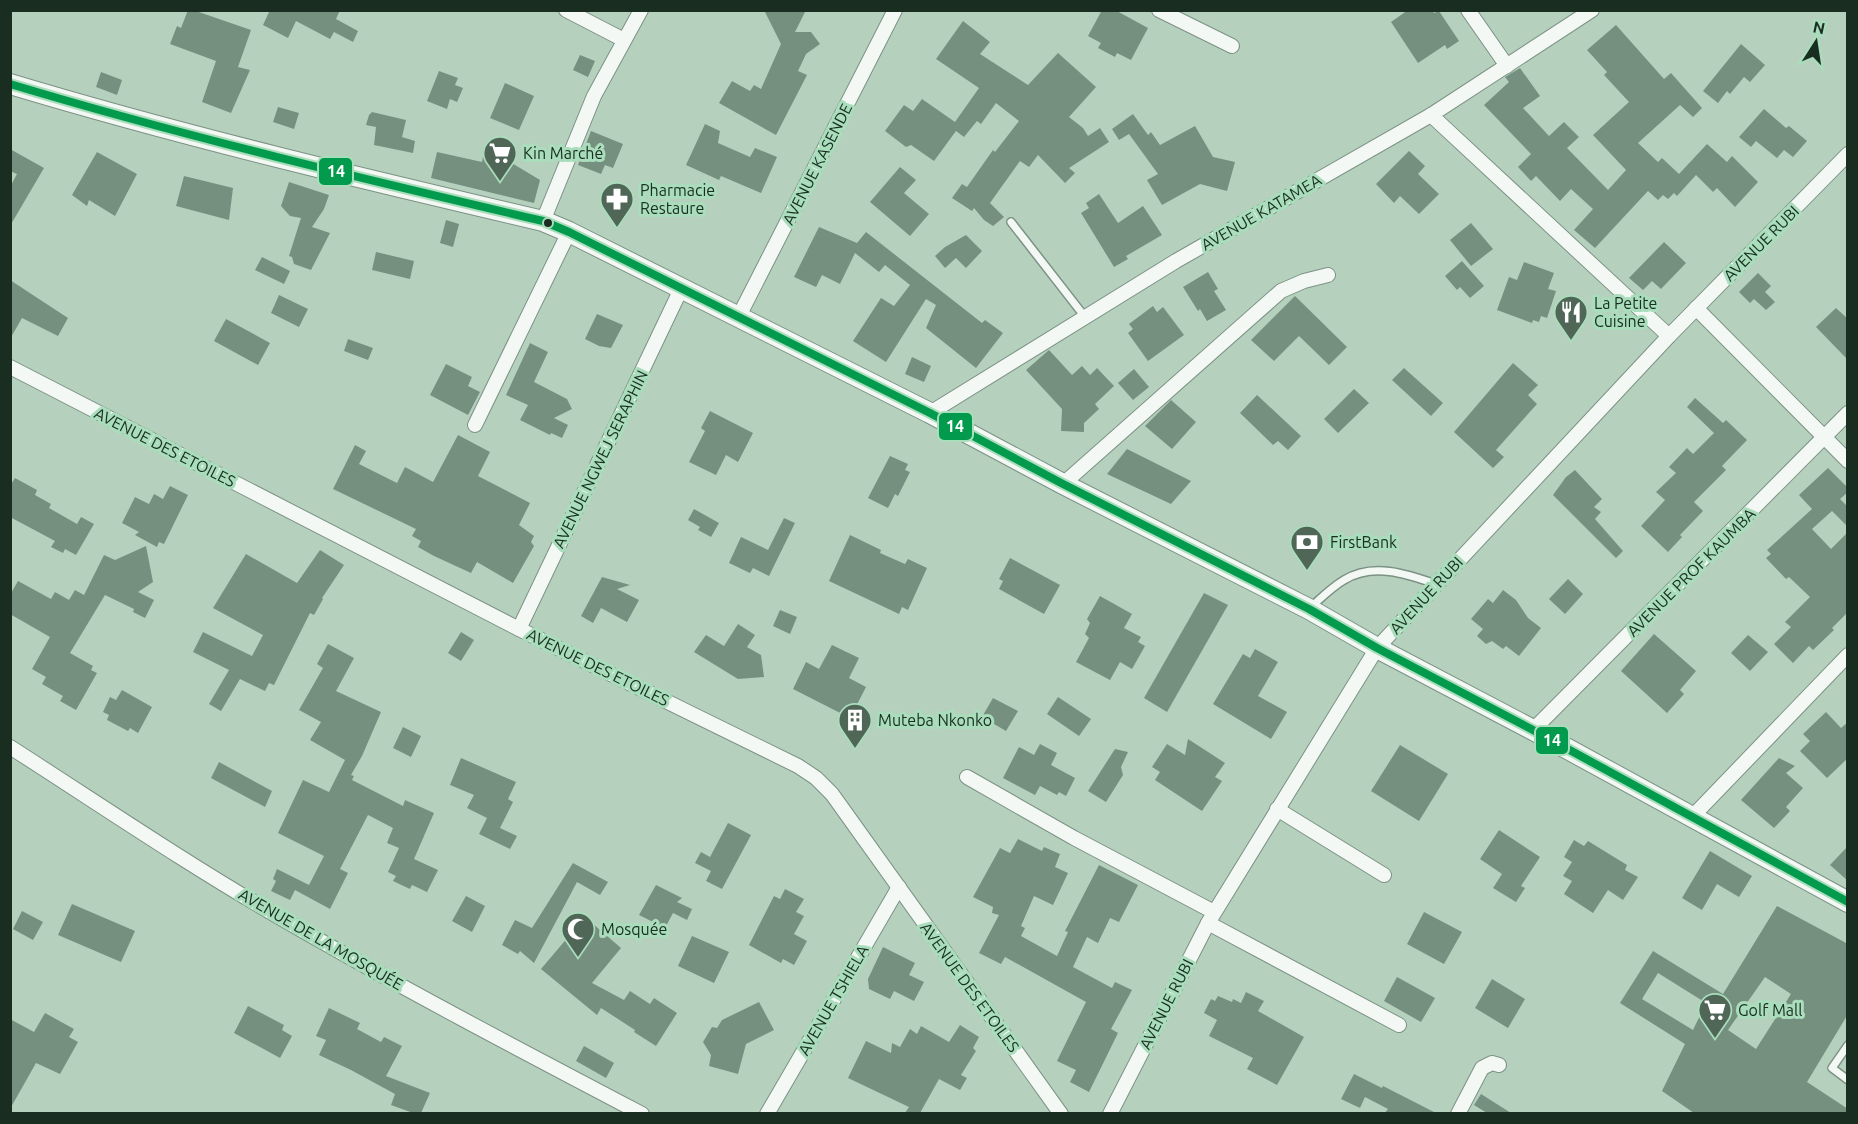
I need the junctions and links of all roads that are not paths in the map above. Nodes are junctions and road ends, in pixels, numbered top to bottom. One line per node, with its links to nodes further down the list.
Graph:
1 (566, 10): 7 (street)
2 (641, 10): 7 (street)
3 (895, 10): 20 (street, AVENUE KASENDE)
4 (1159, 10): 8 (street)
5 (1468, 10): 9 (street)
6 (1592, 10): 9 (street, AVENUE KATAMEA)
7 (624, 40): 13 (street)
8 (1232, 46)
9 (1507, 66): 11 (street, AVENUE KATAMEA)
10 (10, 84): 13 (main road)
11 (1431, 115): 19 (street, AVENUE KATAMEA); 21 (street)
12 (1848, 154): 18 (street, AVENUE RUBI)
13 (543, 221): 15 (main road)
14 (1011, 222): 19 (lane)
15 (569, 232): 17 (main road); 25 (street)
16 (1328, 275): 28 (street)
17 (681, 289): 20 (main road); 31 (street, AVENUE NGWEJ SERAPHIN)
18 (1696, 308): 21 (street, AVENUE RUBI); 26 (street)
19 (1085, 317): 23 (street, AVENUE KATAMEA)
20 (738, 318): 23 (main road)
21 (1669, 336): 29 (street, AVENUE RUBI)
22 (10, 367): 31 (street, AVENUE DES ETOILES)
23 (930, 413): 28 (main road)
24 (1848, 413): 26 (street, AVENUE PROF KAUMBA)
25 (476, 425)
26 (1824, 437): 27 (street); 34 (street, AVENUE PROF KAUMBA)
27 (1848, 461)
28 (1063, 484): 30 (main road)
29 (1436, 585): 30 (lane); 32 (street, AVENUE RUBI)
30 (1309, 609): 32 (main road)
31 (519, 629): 40 (street, AVENUE DES ETOILES)
32 (1377, 648): 34 (main road); 37 (street, AVENUE RUBI)
33 (1848, 655): 38 (street)
34 (1533, 730): 38 (main road)
35 (10, 747): 47 (street, AVENUE DE LA MOSQUÉE)
36 (967, 777): 42 (street)
37 (1277, 809): 39 (street); 42 (street, AVENUE RUBI)
38 (1692, 817): 41 (main road)
39 (1384, 875)
40 (898, 887): 48 (street, AVENUE TSHIELA); 49 (street, AVENUE DES ETOILES)
41 (1845, 895)
42 (1211, 917): 43 (street); 50 (street, AVENUE RUBI)
43 (1399, 1025)
44 (1848, 1045): 46 (lane)
45 (1499, 1065): 51 (street)
46 (1848, 1080)
47 (642, 1113)
48 (767, 1113)
49 (1060, 1113)
50 (1110, 1113)
51 (1458, 1113)

